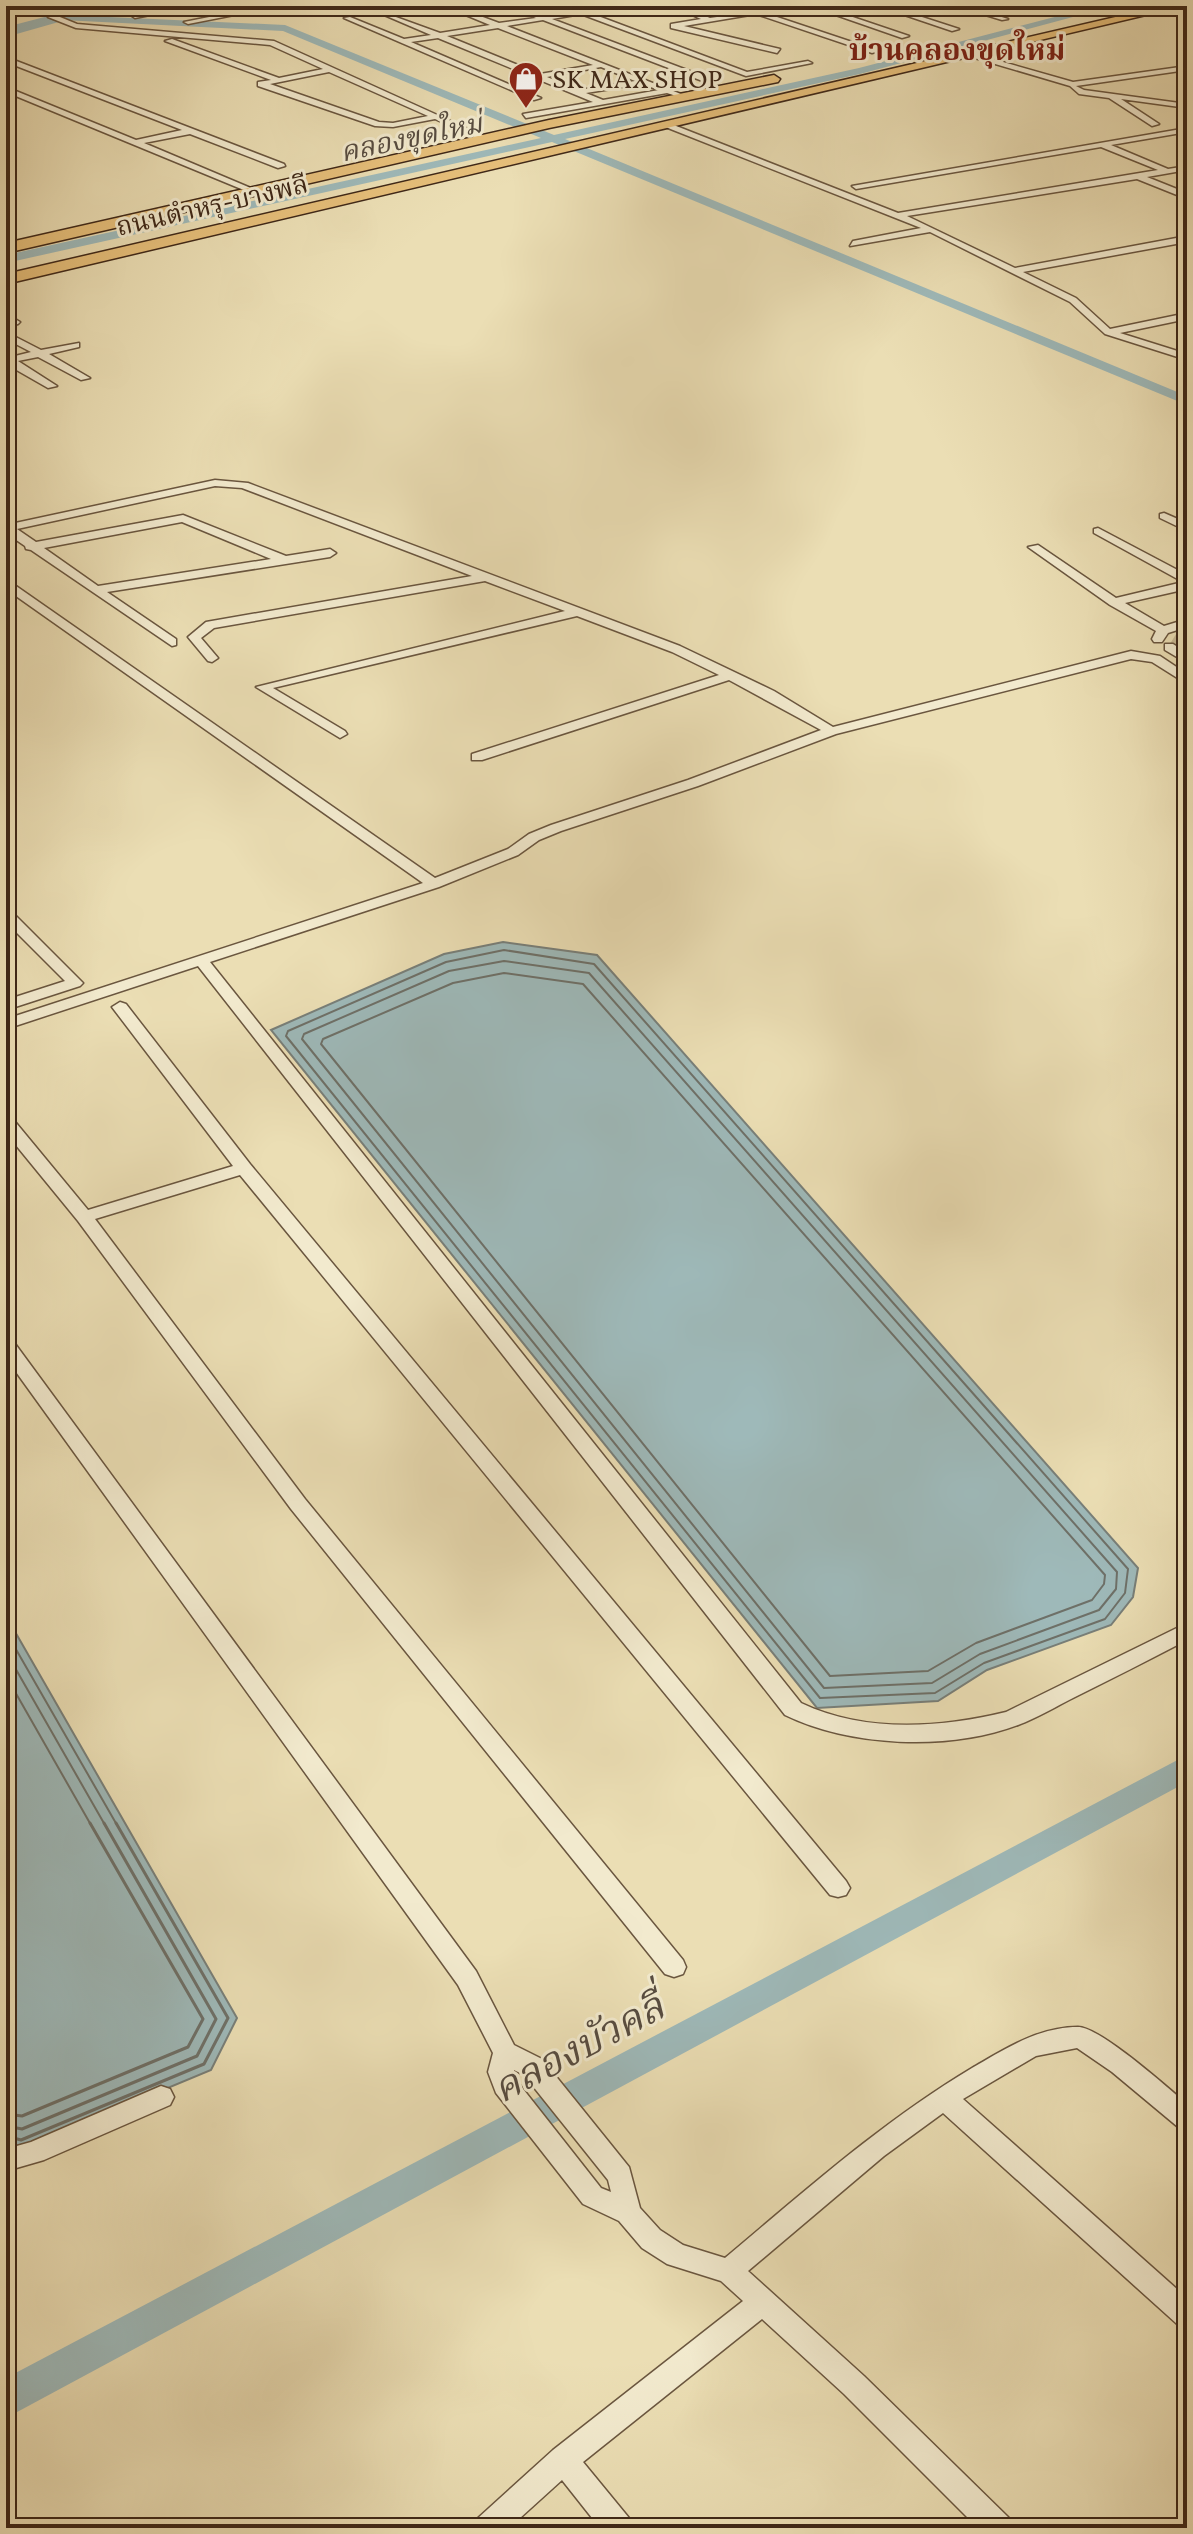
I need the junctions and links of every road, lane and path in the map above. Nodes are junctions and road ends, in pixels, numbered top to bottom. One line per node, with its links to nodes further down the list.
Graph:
1 (62, 6): 35 (street)
2 (192, 6): 24 (street)
3 (241, 6): 19 (street)
4 (277, 6): 19 (street)
5 (447, 6): 32 (street)
6 (512, 6): 28 (street)
7 (566, 6): 22 (street)
8 (619, 6): 22 (street)
9 (675, 6): 29 (street)
10 (791, 6): 20 (street)
11 (813, 6): 38 (street)
12 (881, 6): 34 (street)
13 (959, 6): 27 (street)
14 (1029, 6): 18 (street)
15 (1138, 6): 33 (main road)
16 (1178, 6): 17 (main road, ถนนตำหรุ-บางพลี)
17 (1159, 8): 23 (main road, ถนนตำหรุ-บางพลี)
18 (1040, 9)
19 (253, 10): 30 (street)
20 (757, 12): 25 (street); 45 (street)
21 (384, 13): 37 (street)
22 (586, 14): 28 (street); 39 (street)
23 (1123, 14): 33 (main road, ถนนตำหรุ-บางพลี); 46 (main road, ถนนตำหรุ-บางพลี)
24 (135, 16)
25 (734, 16): 29 (street); 31 (street)
26 (348, 18): 40 (street)
27 (1004, 19)
28 (546, 20): 32 (street); 49 (street)
29 (709, 20): 44 (street)
30 (188, 22)
31 (756, 24)
32 (500, 27): 37 (street); 55 (street)
33 (1039, 28): 42 (main road, ถนนตำหรุ-บางพลี)
34 (955, 29)
35 (151, 34): 58 (street); 62 (street)
36 (689, 35): 39 (street)
37 (439, 36): 40 (street); 60 (street)
38 (905, 36)
39 (657, 40): 43 (street)
40 (405, 41): 67 (street)
41 (727, 45): 43 (street)
42 (926, 50)
43 (687, 51): 49 (street); 54 (street)
44 (777, 51)
45 (875, 51)
46 (971, 54): 66 (street); 79 (main road, ถนนตำหรุ-บางพลี)
47 (762, 55): 50 (street)
48 (895, 56): 53 (main road)
49 (646, 58): 55 (street); 65 (street)
50 (747, 58)
51 (6, 59): 59 (street)
52 (732, 60): 54 (street)
53 (864, 62)
54 (716, 63): 56 (street)
55 (601, 66): 60 (street); 64 (street)
56 (813, 67): 71 (main road, ถนนตำหรุ-บางพลี)
57 (1187, 68): 66 (street)
58 (333, 69): 62 (street); 76 (street)
59 (49, 75): 61 (street); 81 (street)
60 (541, 77): 67 (street); 70 (street)
61 (34, 78)
62 (276, 79): 78 (street)
63 (20, 81): 68 (street)
64 (642, 82): 69 (street); 70 (street)
65 (713, 83)
66 (1073, 84): 72 (street)
67 (506, 85): 73 (street)
68 (6, 87): 84 (street)
69 (666, 91): 71 (street); 74 (street)
70 (578, 92): 74 (street)
71 (682, 96): 83 (main road, ถนนตำหรุ-บางพลี)
72 (1110, 96): 75 (street); 80 (street)
73 (537, 98)
74 (601, 102): 77 (street)
75 (1187, 106)
76 (438, 116): 78 (street); 83 (street)
77 (526, 116)
78 (422, 120): 83 (street)
79 (672, 123): 94 (street); 98 (main road, ถนนตำหรุ-บางพลี)
80 (1155, 124)
81 (191, 131): 84 (street); 86 (street)
82 (1184, 132): 85 (street)
83 (479, 139): 92 (main road, ถนนตำหรุ-บางพลี)
84 (136, 142): 92 (street)
85 (1103, 145): 88 (street); 91 (street)
86 (281, 166)
87 (1187, 168): 88 (street)
88 (1172, 170): 89 (street); 90 (street)
89 (1187, 174)
90 (1137, 176): 93 (street); 94 (street)
91 (856, 186)
92 (254, 191): 95 (main road, ถนนตำหรุ-บางพลี)
93 (1187, 196)
94 (901, 216): 97 (street)
95 (165, 219): 96 (main road, ถนนตำหรุ-บางพลี); 98 (main road)
96 (86, 229): 100 (main road); 104 (main road, ถนนตำหรุ-บางพลี)
97 (931, 229): 102 (street); 105 (street)
98 (213, 230): 100 (main road, ถนนตำหรุ-บางพลี)
99 (851, 230): 102 (street)
100 (131, 237): 106 (main road, ถนนตำหรุ-บางพลี)
101 (1187, 239): 105 (street)
102 (877, 240): 103 (street)
103 (853, 244)
104 (6, 248)
105 (1017, 270): 108 (street)
106 (6, 279)
107 (1187, 316): 108 (street)
108 (1108, 332): 112 (street)
109 (6, 335): 111 (street)
110 (76, 345): 111 (street)
111 (40, 353): 113 (street); 114 (street)
112 (1187, 357)
113 (7, 360): 115 (street)
114 (85, 378)
115 (52, 386)
116 (1164, 516): 117 (street)
117 (1187, 528)
118 (1098, 531): 124 (street)
119 (30, 547): 122 (street); 123 (street); 126 (street)
120 (1034, 547): 127 (street)
121 (330, 553): 122 (street)
122 (284, 560): 126 (street)
123 (489, 577): 128 (street); 131 (street)
124 (1187, 582): 127 (street)
125 (6, 583): 139 (street)
126 (94, 590): 130 (street)
127 (1114, 602): 129 (street)
128 (582, 611): 134 (street); 137 (street)
129 (1174, 636): 132 (street)
130 (172, 642)
131 (212, 658)
132 (1187, 661): 133 (street)
133 (1171, 669): 135 (street); 136 (street)
134 (731, 675): 136 (street); 138 (street)
135 (1187, 680)
136 (831, 731): 139 (street)
137 (340, 734)
138 (477, 757)
139 (434, 884): 141 (street)
140 (6, 914): 142 (street)
141 (200, 959): 144 (street); 149 (street)
142 (6, 1005)
143 (120, 1007): 146 (street)
144 (6, 1024)
145 (6, 1122): 147 (street)
146 (244, 1168): 147 (street); 150 (street)
147 (84, 1217): 151 (street)
148 (6, 1345): 152 (street)
149 (1187, 1631)
150 (838, 1888)
151 (674, 1967)
152 (505, 2053): 157 (street); 157 (street)
153 (161, 2097): 156 (street)
154 (944, 2098): 155 (street); 158 (street); 160 (street)
155 (1187, 2119)
156 (6, 2160)
157 (628, 2213): 158 (street)
158 (729, 2271): 159 (street)
159 (762, 2302): 161 (street); 164 (street)
160 (1187, 2315)
161 (563, 2460): 162 (street); 163 (street)
162 (488, 2528)
163 (619, 2528)
164 (999, 2528)

